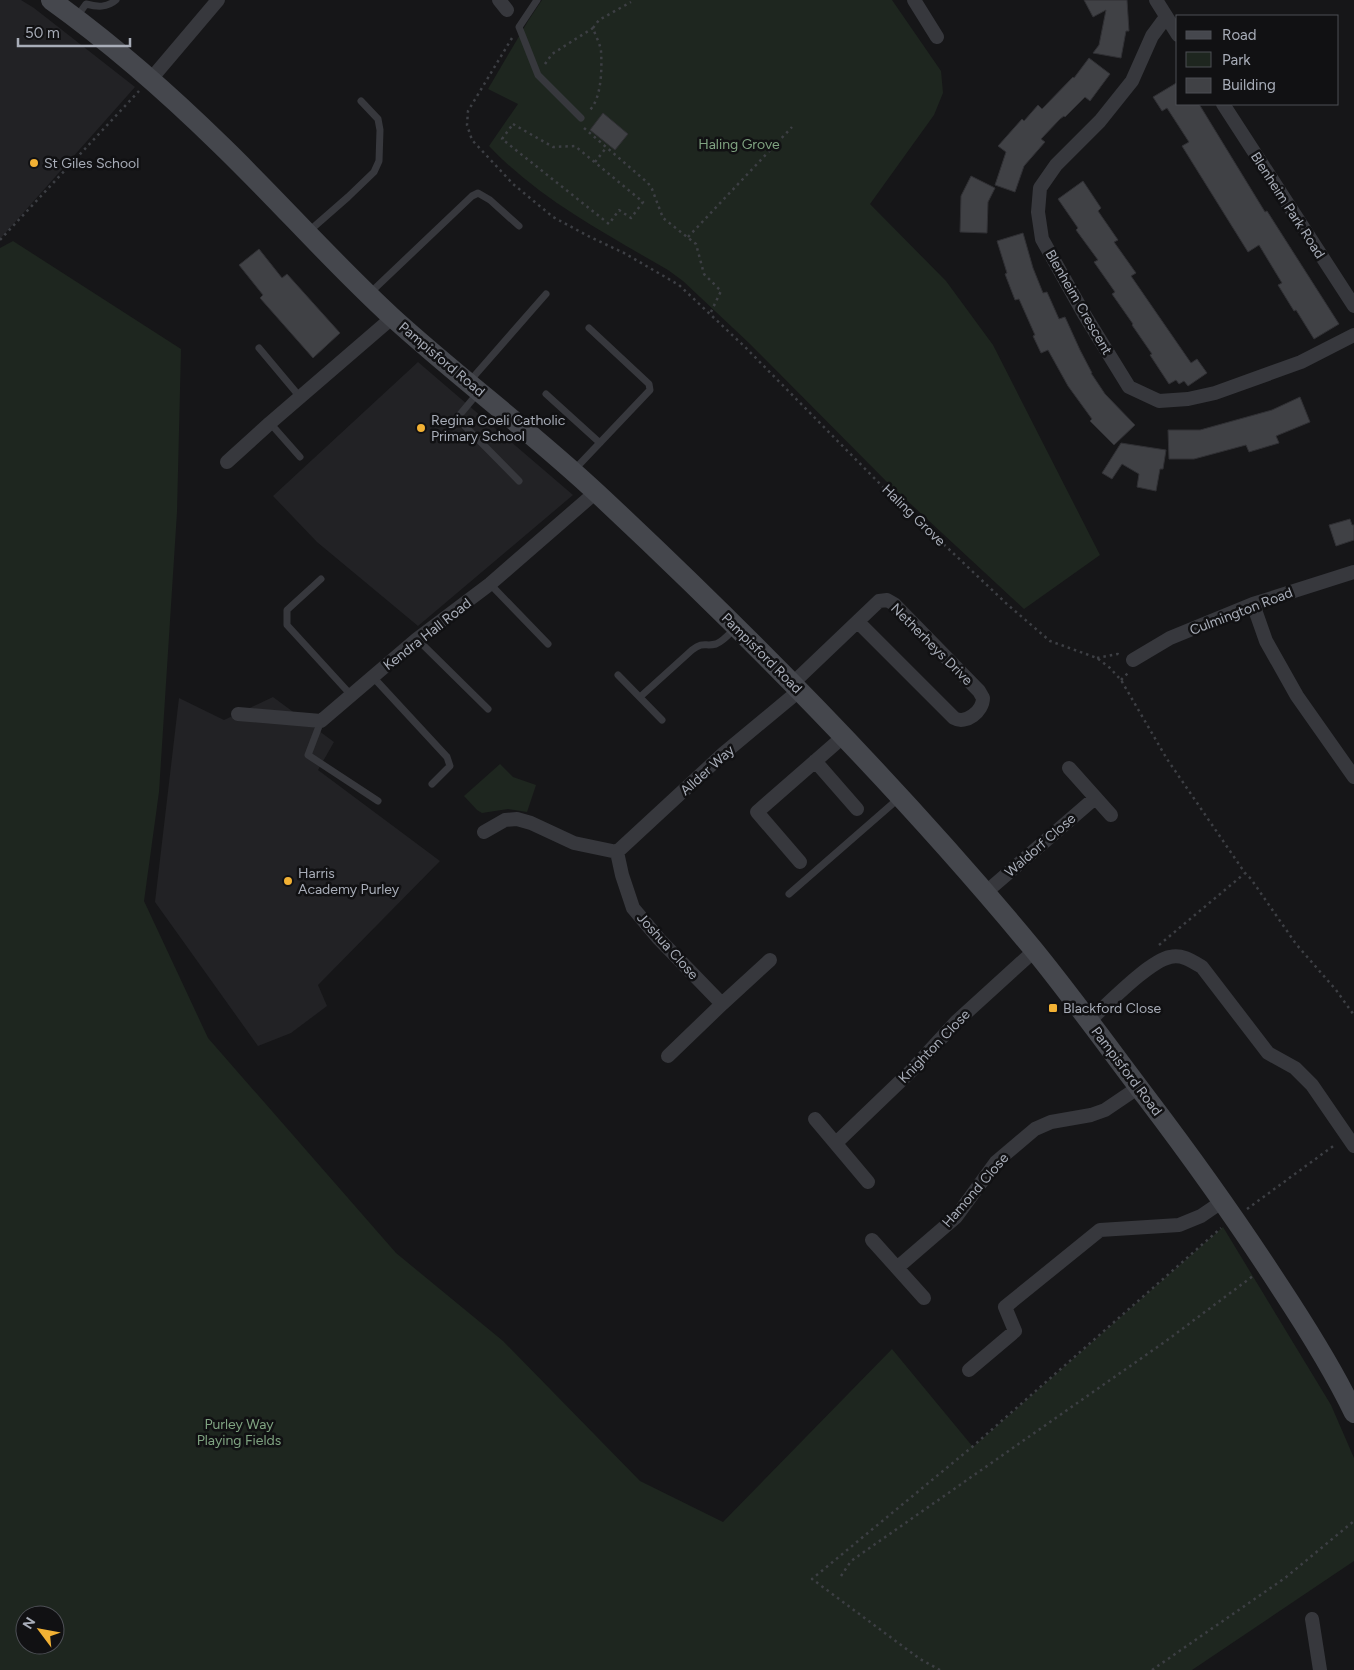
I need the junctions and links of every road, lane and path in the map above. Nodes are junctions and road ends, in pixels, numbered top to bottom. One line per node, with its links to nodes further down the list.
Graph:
1 (51, 0): 9 (street, Pampisford Road)
2 (116, 0): 9 (lane)
3 (218, 0): 15 (street)
4 (537, 0): 10 (lane)
5 (914, 0): 13 (street)
6 (1156, 0): 8 (street)
7 (631, 2): 11 (path)
8 (1166, 17): 12 (street); 32 (street, Blenheim Crescent)
9 (76, 18): 15 (street, Pampisford Road)
10 (519, 27): 14 (lane); 29 (path, Haling Grove)
11 (593, 28): 14 (path); 18 (path)
12 (1176, 32)
13 (938, 37)
14 (538, 75): 18 (lane)
15 (151, 79): 23 (street, Pampisford Road); 25 (path)
16 (361, 101): 23 (lane)
17 (1224, 105): 28 (street, Blenheim Park Road)
18 (581, 118): 20 (path)
19 (792, 127): 24 (path)
20 (606, 148): 21 (path); 24 (path)
21 (595, 162): 21 (path)
22 (519, 226): 26 (lane)
23 (308, 233): 26 (street, Pampisford Road)
24 (688, 237): 29 (path)
25 (0, 240)
26 (369, 294): 30 (street, Pampisford Road)
27 (546, 294): 34 (lane)
28 (1354, 306)
29 (710, 314): 52 (path, Haling Grove)
30 (393, 317): 34 (street, Pampisford Road); 36 (street)
31 (589, 328): 38 (lane)
32 (1354, 335)
33 (259, 348): 36 (lane)
34 (474, 387): 41 (street, Pampisford Road); 42 (lane)
35 (546, 394): 38 (lane)
36 (300, 397): 37 (street)
37 (270, 422): 39 (lane); 40 (street)
38 (600, 442): 41 (lane)
39 (300, 457)
40 (227, 462)
41 (573, 471): 43 (street, Pampisford Road)
42 (519, 481)
43 (596, 492): 46 (street, Kendra Hall Road); 49 (street, Pampisford Road)
44 (1354, 572): 47 (street, Culmington Road)
45 (320, 579): 57 (lane)
46 (490, 584): 50 (street, Kendra Hall Road); 51 (lane)
47 (1253, 604): 53 (street, Culmington Road); 66 (street)
48 (858, 622): 48 (street, Netherheys Drive); 56 (street, Netherheys Drive)
49 (736, 626): 56 (street, Pampisford Road); 58 (lane)
50 (418, 639): 55 (street, Kendra Hall Road); 59 (lane)
51 (548, 644)
52 (1097, 658): 53 (path); 76 (path)
53 (1132, 660)
54 (618, 675): 58 (lane)
55 (373, 677): 57 (street, Kendra Hall Road); 67 (lane)
56 (797, 687): 63 (street, Pampisford Road); 74 (street, Allder Way)
57 (351, 695): 62 (street, Kendra Hall Road)
58 (640, 697): 61 (lane)
59 (488, 709)
60 (238, 714): 62 (street)
61 (662, 720)
62 (321, 721): 70 (lane)
63 (844, 736): 64 (street); 68 (street, Pampisford Road)
64 (815, 761): 71 (street); 75 (street)
65 (1069, 768): 69 (street)
66 (1354, 777)
67 (432, 784)
68 (900, 797): 77 (street, Pampisford Road); 78 (lane)
69 (1095, 798): 72 (street); 77 (street, Waldorf Close)
70 (378, 801)
71 (857, 808)
72 (1111, 815)
73 (484, 832): 74 (street)
74 (617, 852): 82 (street, Joshua Close)
75 (800, 862)
76 (1245, 873): 81 (path); 83 (path)
77 (985, 893): 79 (street, Pampisford Road)
78 (789, 894)
79 (1034, 951): 84 (street, Pampisford Road); 89 (street, Knighton Close)
80 (770, 960): 82 (street)
81 (1153, 964): 84 (street); 88 (street)
82 (722, 1004): 85 (street)
83 (1354, 1015)
84 (1090, 1021): 86 (street, Pampisford Road)
85 (668, 1056)
86 (1139, 1087): 91 (street, Pampisford Road); 95 (street, Hamond Close)
87 (815, 1119): 89 (street)
88 (1351, 1141): 92 (path)
89 (836, 1143): 90 (street)
90 (868, 1182)
91 (1223, 1201): 92 (street, Pampisford Road); 97 (street)
92 (1234, 1218): 94 (street, Pampisford Road); 102 (path)
93 (872, 1240): 95 (street)
94 (1266, 1266): 98 (street, Pampisford Road); 100 (path)
95 (898, 1267): 96 (street)
96 (924, 1298)
97 (970, 1370)
98 (1354, 1413)
99 (1354, 1521): 103 (path)
100 (841, 1576)
101 (1312, 1619): 104 (street)
102 (940, 1670)
103 (1152, 1670)
104 (1320, 1670)

